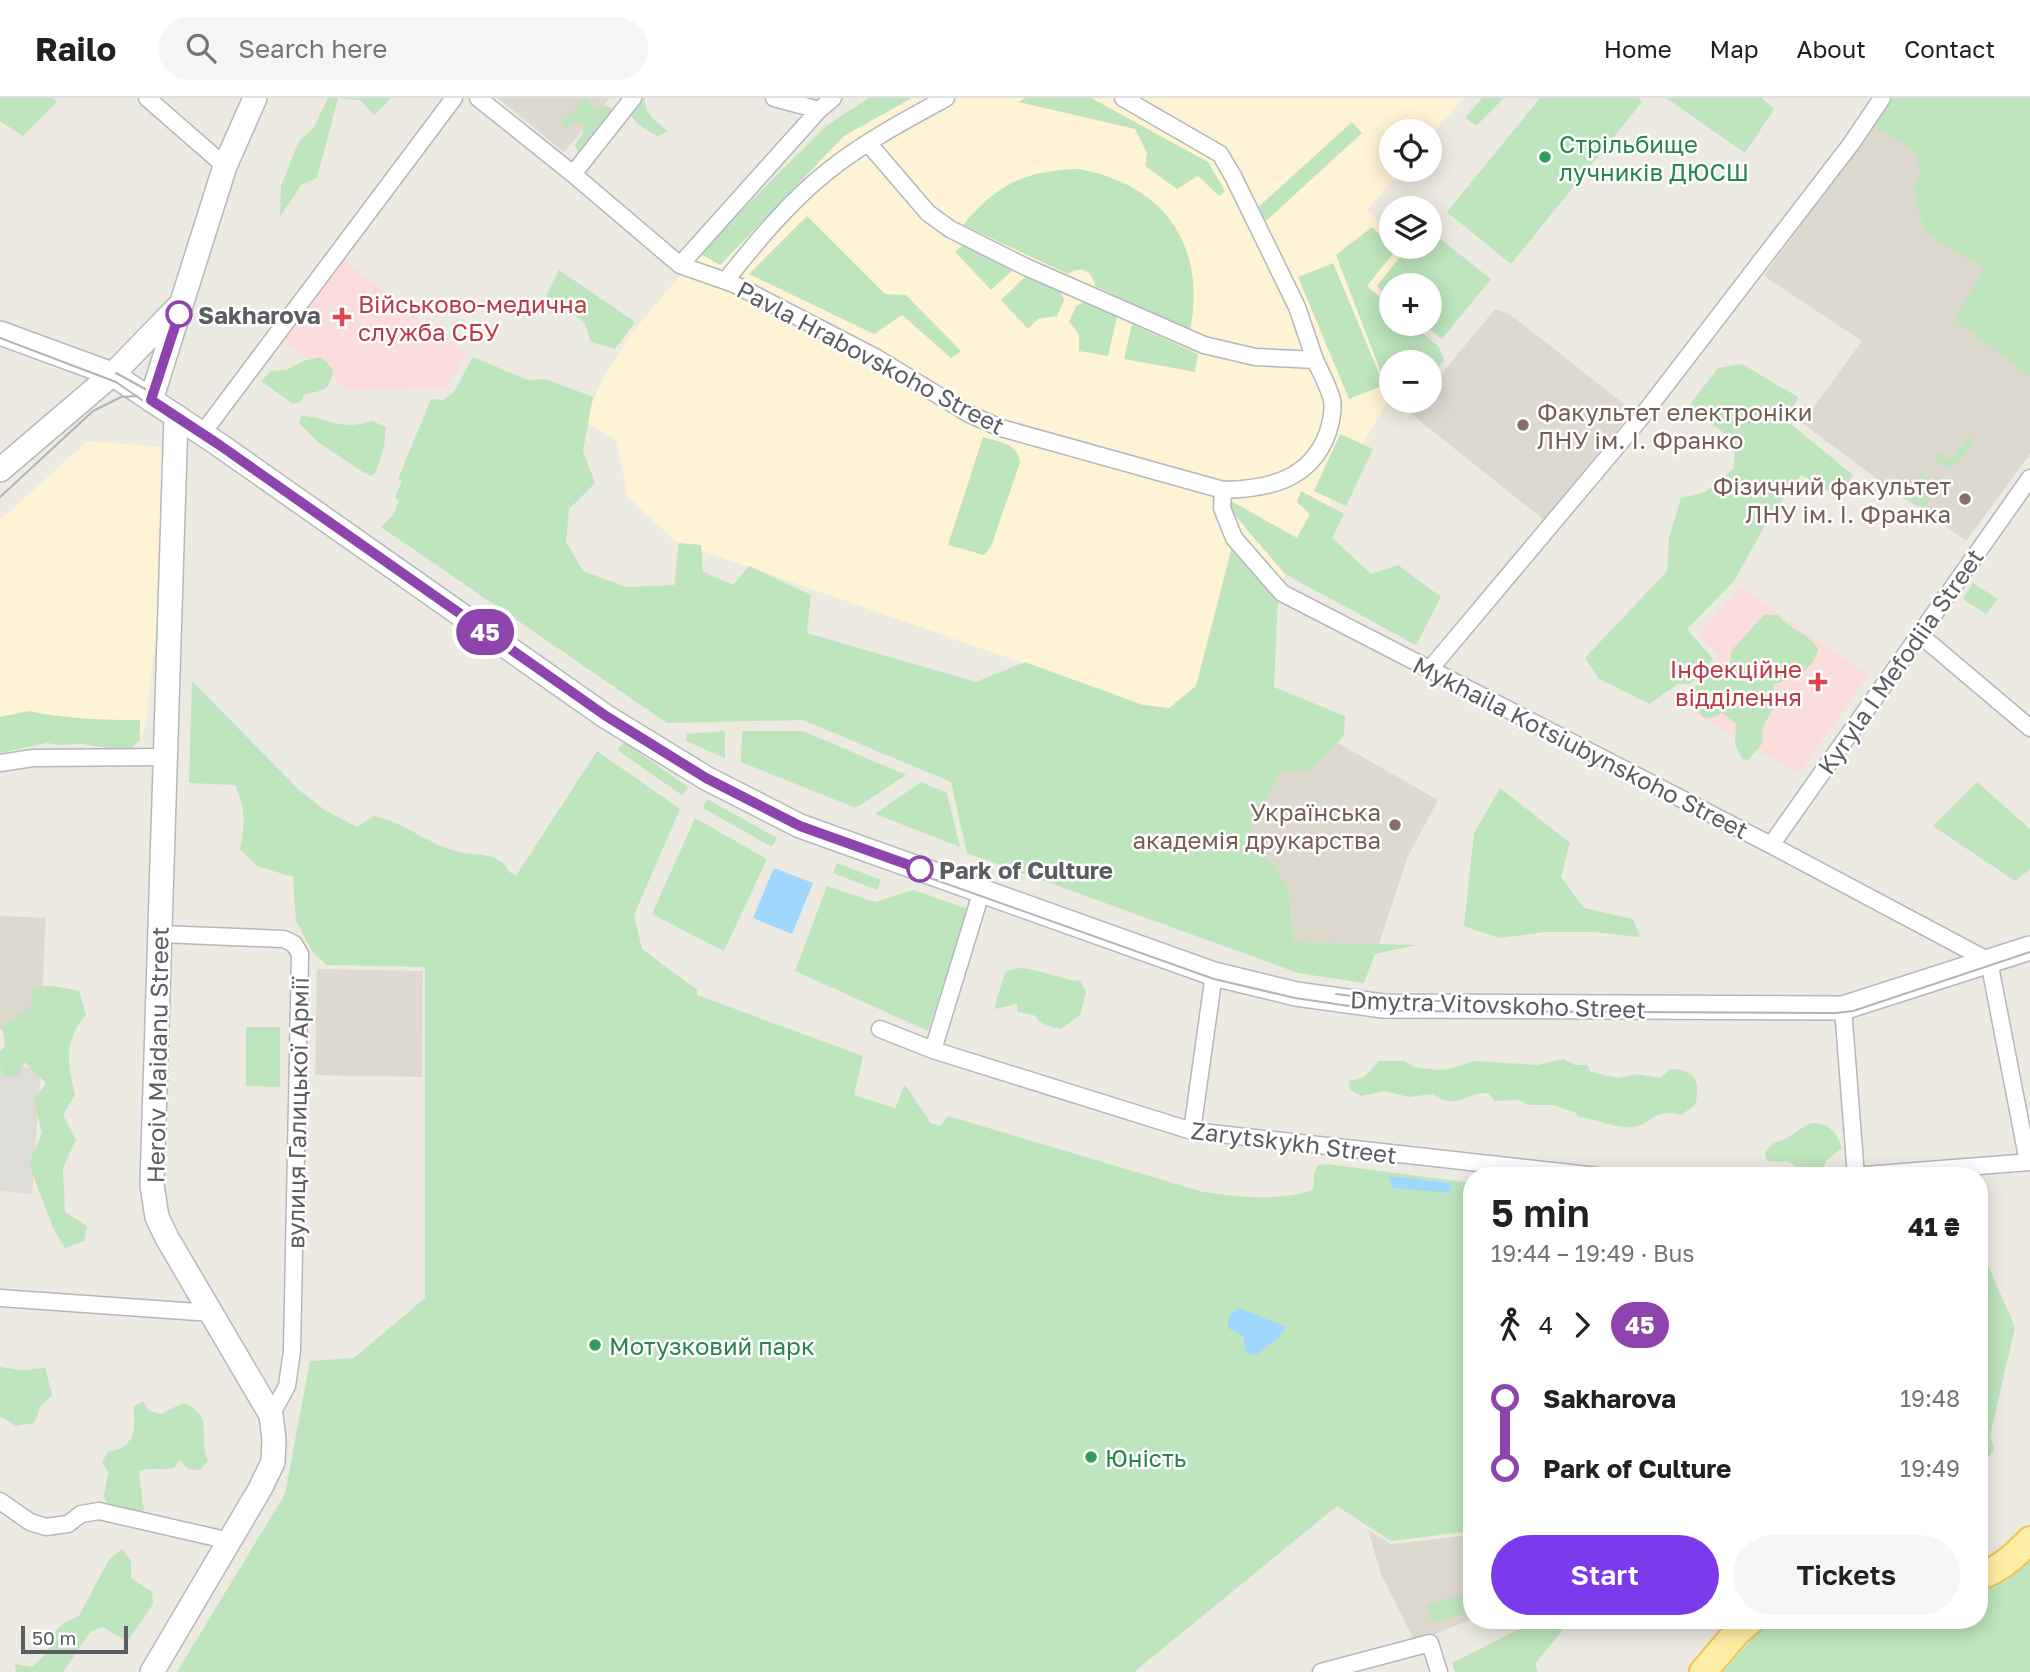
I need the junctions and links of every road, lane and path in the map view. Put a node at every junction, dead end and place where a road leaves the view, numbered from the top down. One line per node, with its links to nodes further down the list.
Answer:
1 (147, 98): 13 (street)
2 (255, 98): 13 (main road)
3 (454, 98): 23 (street)
4 (478, 98): 14 (street, Pavla Hrabovskoho Street)
5 (634, 98): 14 (street)
6 (774, 98): 11 (street)
7 (833, 98): 11 (street)
8 (946, 98): 12 (street, Pavla Hrabovskoho Street)
9 (1123, 98): 19 (street, Pavla Hrabovskoho Street)
10 (1882, 98): 28 (street)
11 (818, 110): 15 (street)
12 (868, 143): 16 (street, Pavla Hrabovskoho Street); 19 (street)
13 (225, 166): 17 (main road)
14 (573, 174): 15 (street, Pavla Hrabovskoho Street)
15 (680, 265): 16 (street, Pavla Hrabovskoho Street)
16 (726, 280): 26 (street, Pavla Hrabovskoho Street)
17 (182, 302): 20 (main road); 21 (main road)
18 (0, 333): 20 (main road, Dmytra Vitovskoho Street)
19 (1315, 360): 26 (street, Pavla Hrabovskoho Street)
20 (112, 374): 21 (main road, Dmytra Vitovskoho Street); 24 (main road)
21 (151, 400): 22 (main road, Dmytra Vitovskoho Street)
22 (176, 416): 23 (main road, Dmytra Vitovskoho Street); 30 (main road, Heroiv Maidanu Street)
23 (202, 434): 33 (main road, Dmytra Vitovskoho Street)
24 (0, 470)
25 (2030, 478): 27 (street, Kyryla I Mefodiia Street)
26 (1223, 490): 28 (street, Mykhaila Kotsiubynskoho Street)
27 (1919, 634): 29 (street); 32 (street, Kyryla I Mefodiia Street)
28 (1430, 669): 32 (street, Mykhaila Kotsiubynskoho Street)
29 (2030, 728)
30 (166, 757): 31 (street); 34 (main road, Heroiv Maidanu Street)
31 (0, 763)
32 (1771, 845): 36 (street, Mykhaila Kotsiubynskoho Street)
33 (982, 890): 37 (main road, Dmytra Vitovskoho Street); 40 (street)
34 (160, 934): 47 (main road, Heroiv Maidanu Street); 48 (street, вулиця Галицької Армії)
35 (2030, 948): 36 (main road, Dmytra Vitovskoho Street)
36 (1989, 961): 38 (main road, Dmytra Vitovskoho Street); 42 (street)
37 (1214, 974): 38 (main road, Dmytra Vitovskoho Street); 41 (street)
38 (1843, 1008): 44 (street)
39 (880, 1030): 40 (street, Zarytskykh Street)
40 (933, 1050): 41 (street, Zarytskykh Street)
41 (1192, 1131): 43 (street, Zarytskykh Street)
42 (2029, 1162): 45 (street)
43 (1516, 1167)
44 (1854, 1167)
45 (1967, 1167)
46 (0, 1298): 47 (street)
47 (212, 1312): 48 (main road, Heroiv Maidanu Street)
48 (271, 1415): 51 (main road, Heroiv Maidanu Street)
49 (0, 1501): 51 (street)
50 (2030, 1540): 52 (main road)
51 (230, 1541): 54 (main road, Heroiv Maidanu Street)
52 (1988, 1573)
53 (1740, 1629): 57 (main road)
54 (152, 1672)
55 (1321, 1672): 56 (street)
56 (1439, 1672)
57 (1703, 1672)

